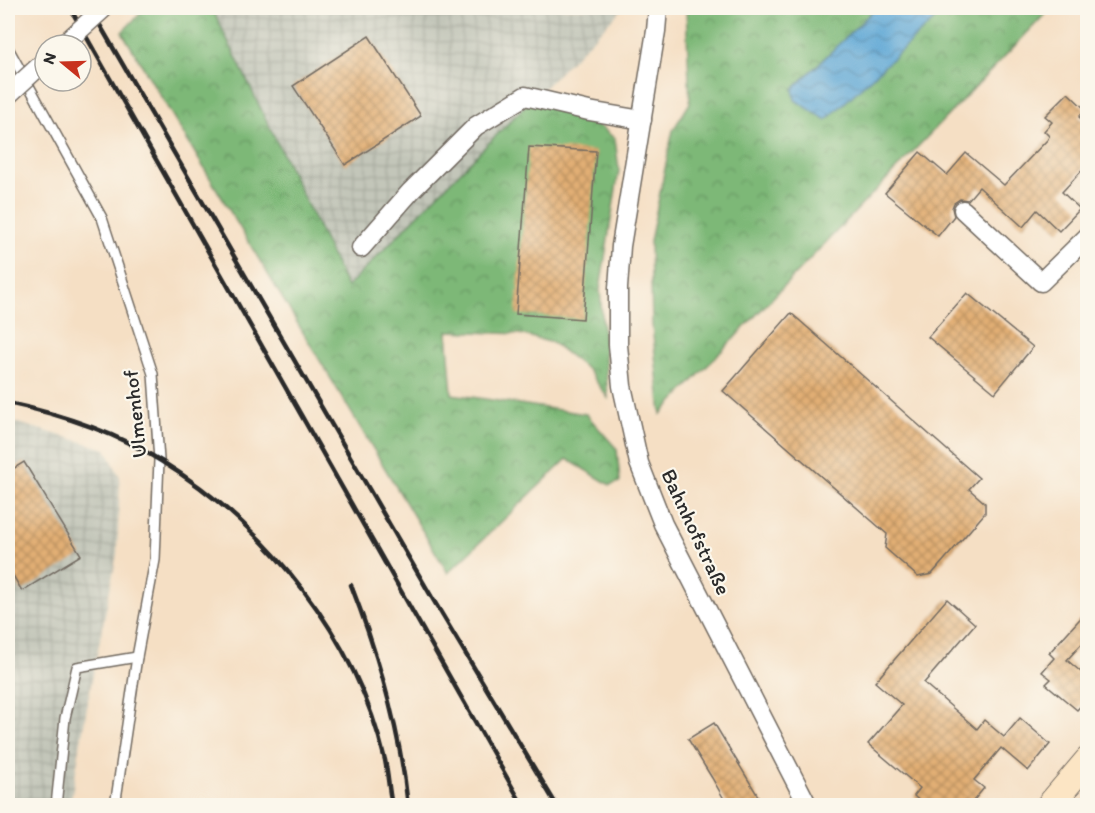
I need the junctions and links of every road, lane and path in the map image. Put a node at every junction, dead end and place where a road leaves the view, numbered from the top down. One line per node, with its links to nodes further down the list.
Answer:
1 (104, 8): 3 (street, bridge)
2 (658, 8): 7 (street, Bahnhofstraße)
3 (76, 33)
4 (8, 48): 11 (lane, Ulmenhof)
5 (33, 73): 6 (street, bridge)
6 (8, 95)
7 (642, 120): 10 (street); 16 (street, Bahnhofstraße)
8 (963, 210): 9 (street)
9 (1088, 236)
10 (361, 248)
11 (137, 657): 14 (lane); 15 (lane, Ulmenhof)
12 (1088, 760): 13 (street)
13 (1050, 805)
14 (56, 806)
15 (115, 806)
16 (808, 806)

